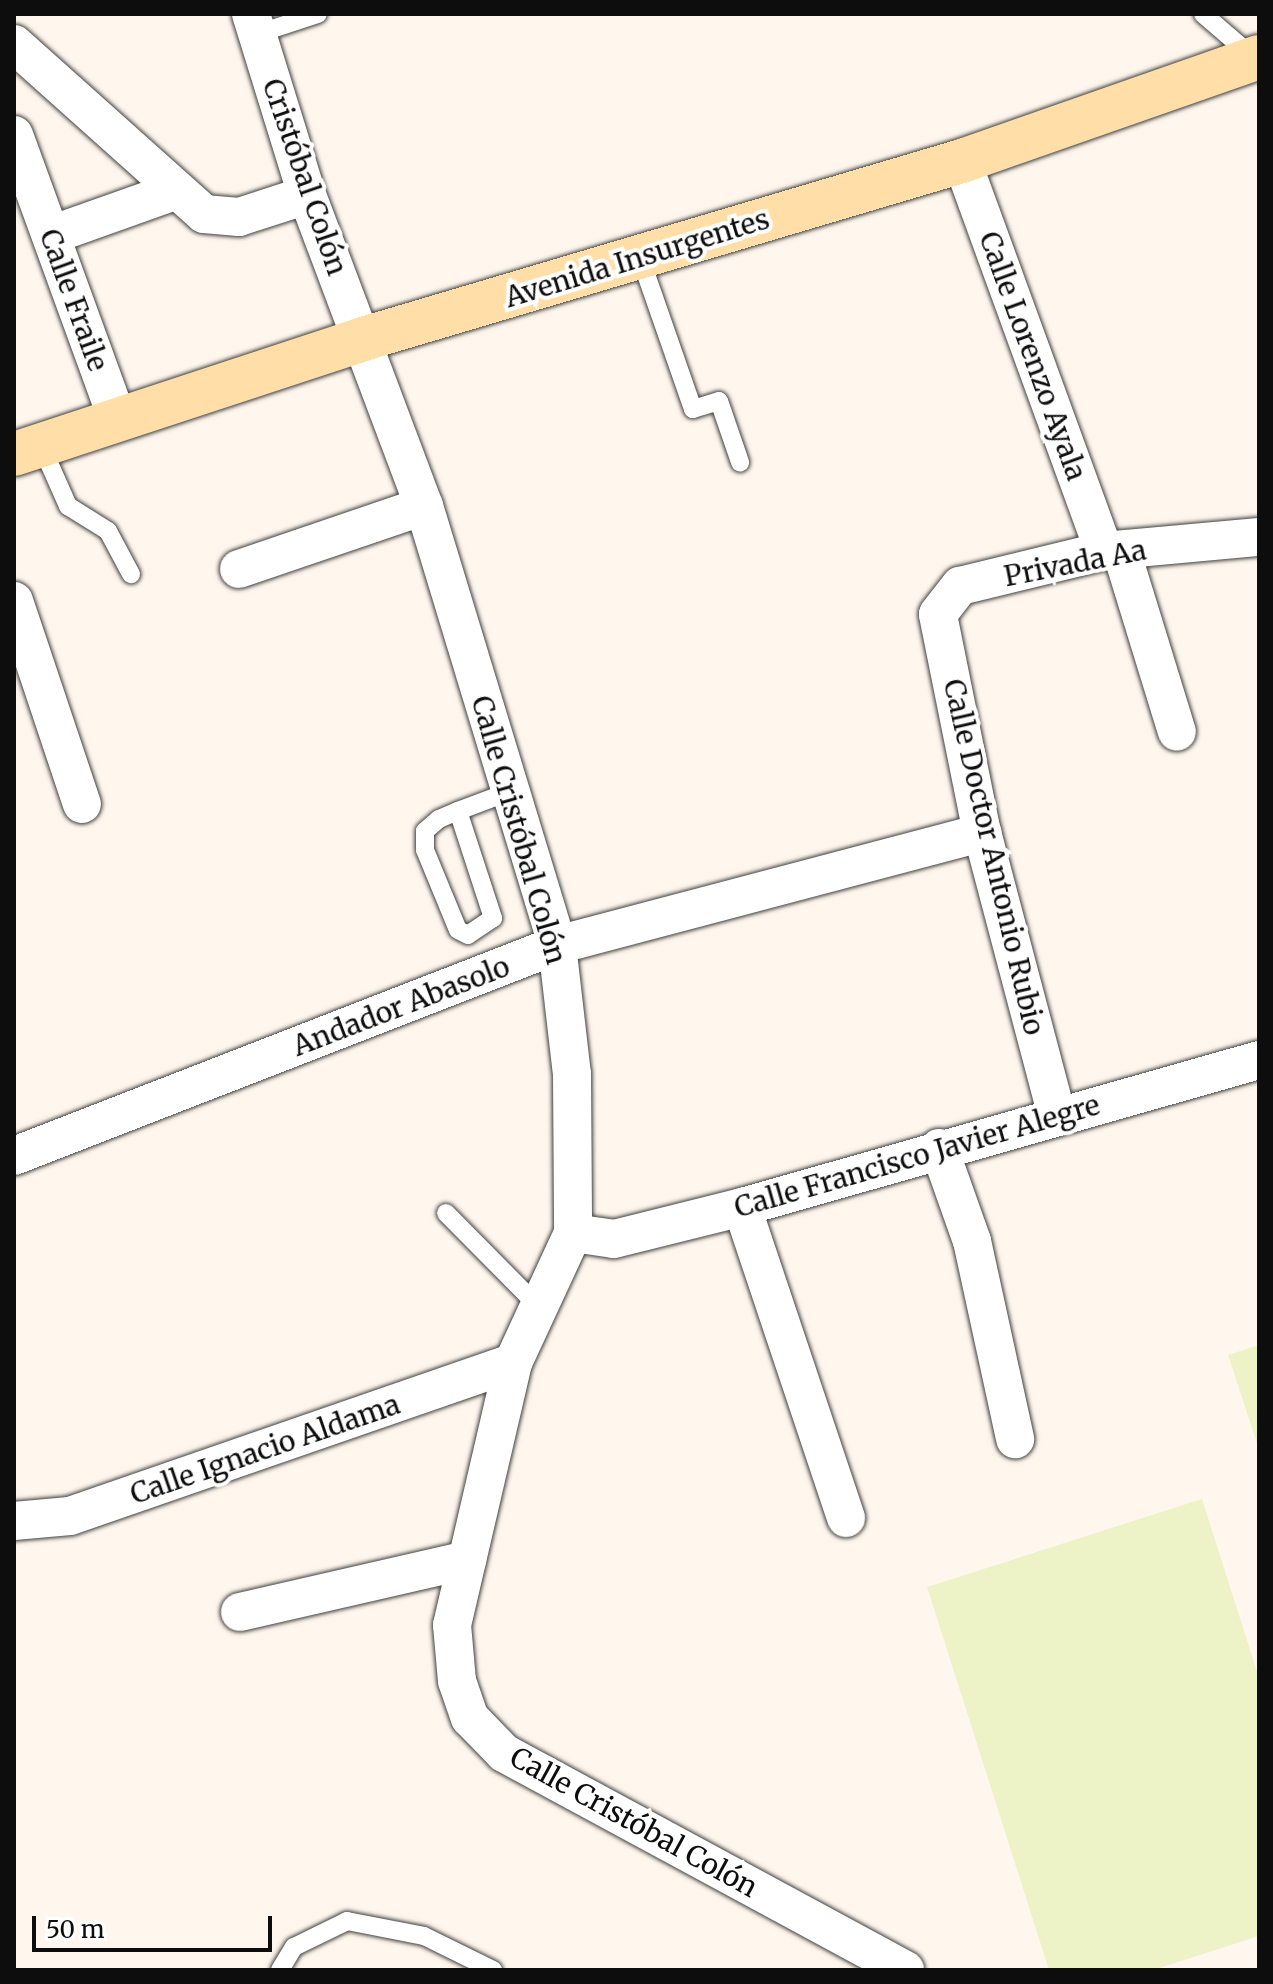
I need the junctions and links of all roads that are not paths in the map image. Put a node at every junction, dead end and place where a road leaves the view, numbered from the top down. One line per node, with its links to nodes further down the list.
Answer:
1 (318, 14): 3 (lane)
2 (1203, 14): 5 (lane)
3 (254, 24): 9 (street, Cristóbal Colón)
4 (14, 44): 8 (street)
5 (1258, 62): 7 (main road, Avenida Insurgentes)
6 (14, 135): 10 (street, Calle Fraile)
7 (962, 161): 11 (main road, Avenida Insurgentes); 18 (street, Calle Lorenzo Ayala)
8 (172, 192): 9 (street); 10 (street)
9 (307, 195): 12 (street, Cristóbal Colón)
10 (51, 235): 13 (street, Calle Fraile)
11 (640, 257): 12 (main road, Avenida Insurgentes); 15 (lane)
12 (363, 339): 13 (main road, Avenida Insurgentes); 16 (street, Calle Cristóbal Colón)
13 (118, 420): 14 (main road, Avenida Insurgentes)
14 (28, 450): 20 (lane)
15 (740, 462)
16 (424, 506): 19 (street); 24 (street, Calle Cristóbal Colón)
17 (1259, 537): 18 (street, Privada Aa)
18 (1113, 551): 21 (street, Privada Aa); 23 (street, Calle Lorenzo Ayala)
19 (239, 569)
20 (131, 574)
21 (944, 599): 27 (street, Calle Doctor Antonio Rubio)
22 (14, 601): 25 (street)
23 (1177, 732)
24 (511, 791): 26 (lane); 28 (street, Calle Cristóbal Colón)
25 (82, 804)
26 (458, 811): 26 (lane)
27 (982, 833): 28 (street, Andador Abasolo); 30 (street, Calle Doctor Antonio Rubio)
28 (557, 945): 32 (street, Andador Abasolo); 35 (street, Calle Cristóbal Colón)
29 (1259, 1060): 30 (street, Calle Francisco Javier Alegre)
30 (1057, 1116): 31 (street, Calle Francisco Javier Alegre)
31 (939, 1148): 33 (street, Calle Francisco Javier Alegre); 38 (street)
32 (14, 1156)
33 (742, 1207): 35 (street, Calle Francisco Javier Alegre); 39 (street)
34 (446, 1213): 36 (lane)
35 (573, 1233): 36 (street, Calle Cristóbal Colón)
36 (539, 1307): 37 (street, Calle Cristóbal Colón)
37 (513, 1363): 40 (street, Calle Ignacio Aldama); 41 (street, Calle Cristóbal Colón)
38 (1015, 1439)
39 (846, 1518)
40 (14, 1521)
41 (467, 1560): 42 (street); 45 (street, Calle Cristóbal Colón)
42 (240, 1612)
43 (280, 1970): 44 (lane)
44 (493, 1970)
45 (905, 1970)

